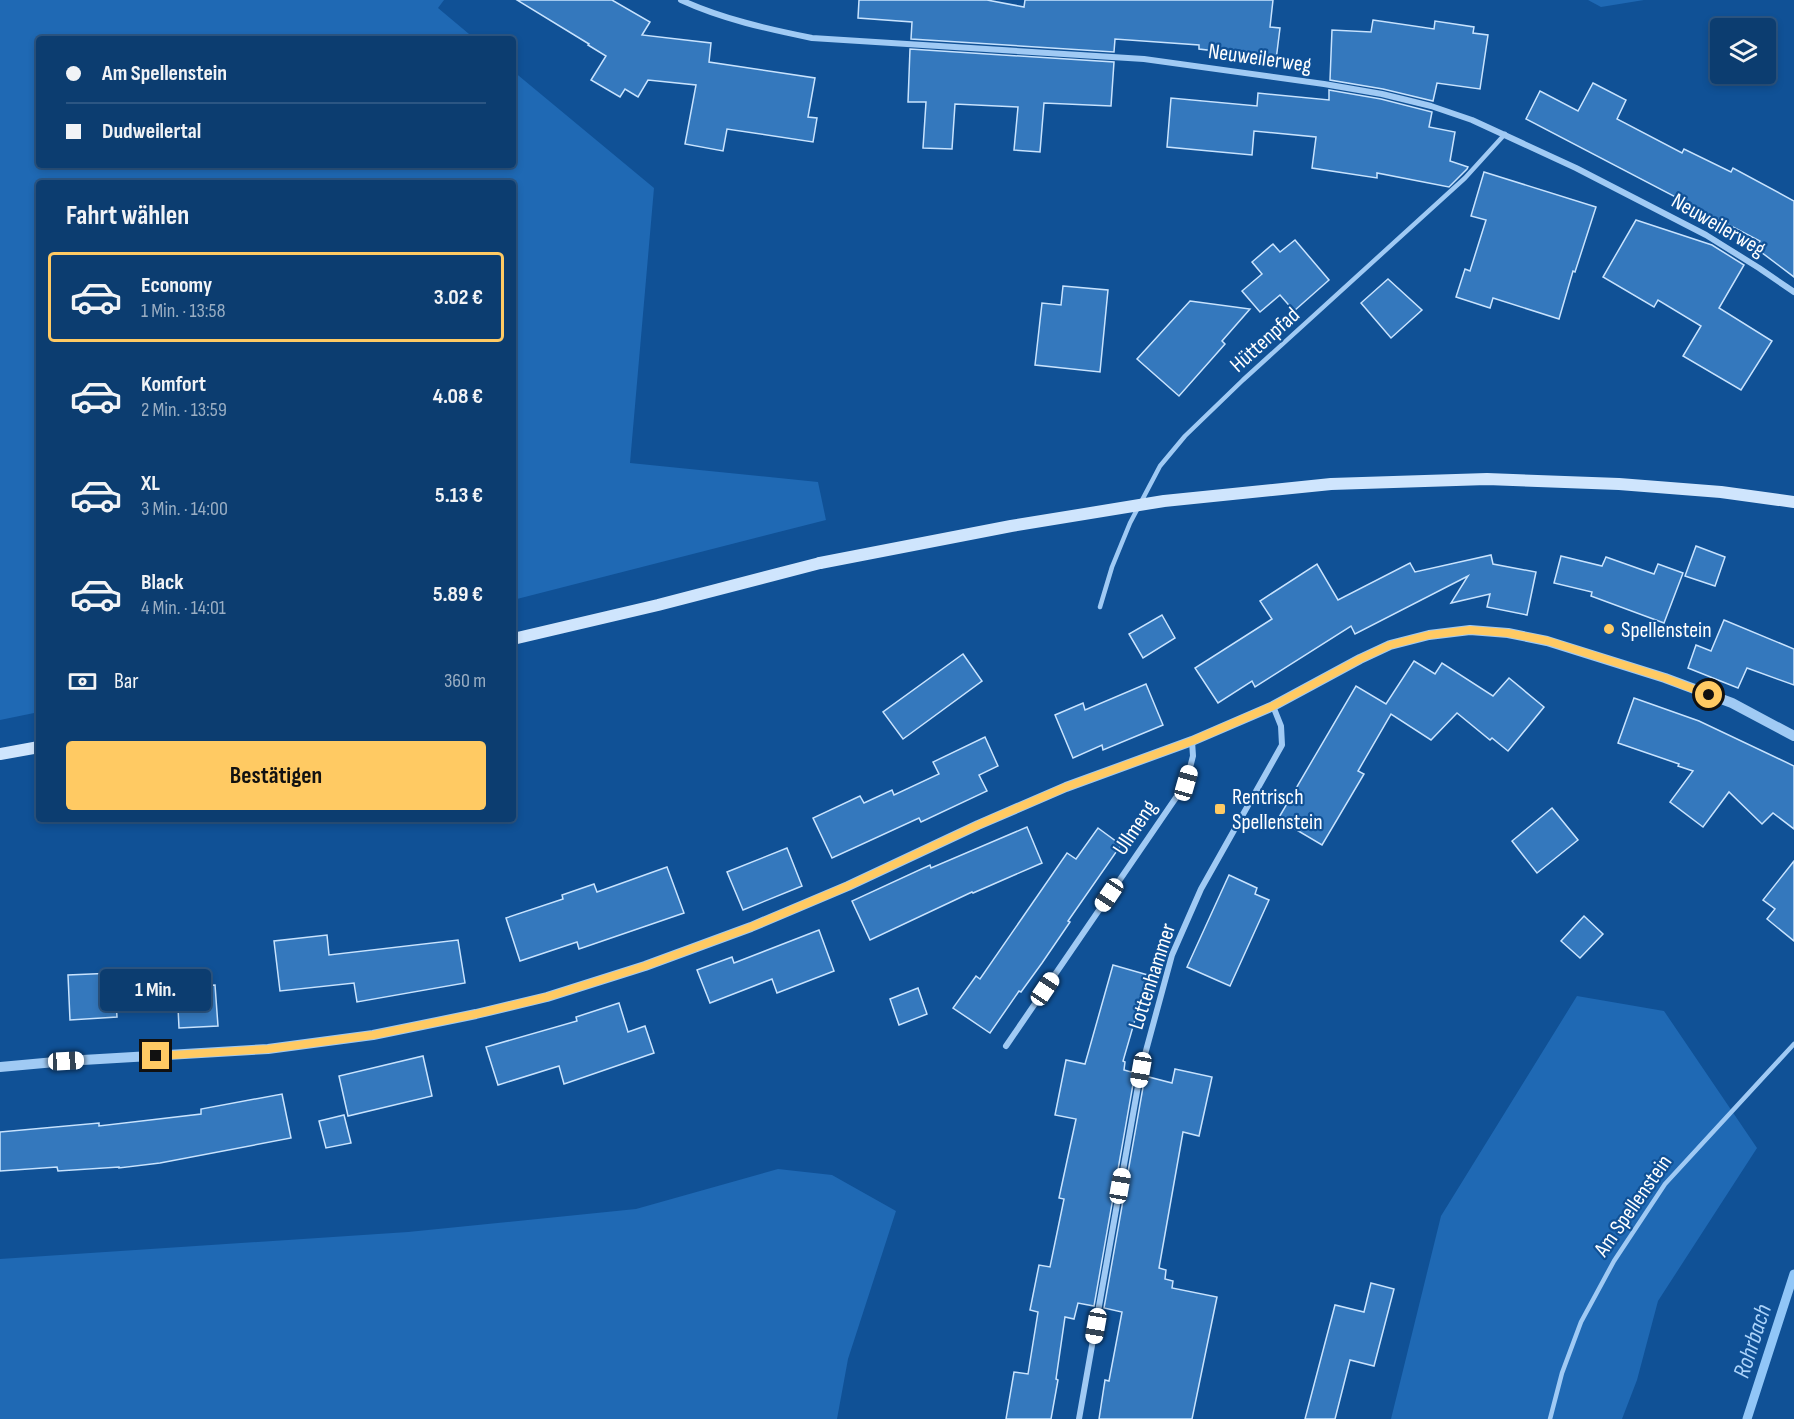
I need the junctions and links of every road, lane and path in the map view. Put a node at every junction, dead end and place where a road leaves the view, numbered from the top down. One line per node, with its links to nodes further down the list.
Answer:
1 (681, 0): 2 (street, Neuweilerweg)
2 (1505, 134): 3 (street, Neuweilerweg); 5 (lane, Hüttenpfad)
3 (1794, 292)
4 (1794, 502): 6 (main road, bridge)
5 (1100, 607)
6 (516, 638)
7 (1273, 706): 8 (street); 9 (street); 15 (street, Lottenhammer)
8 (1794, 736)
9 (1192, 741): 13 (street, Ullmeng); 14 (street)
10 (36, 748): 11 (main road)
11 (0, 754)
12 (1794, 1044): 16 (lane, Am Spellenstein)
13 (1006, 1046)
14 (0, 1067)
15 (1079, 1419)
16 (1550, 1419)

